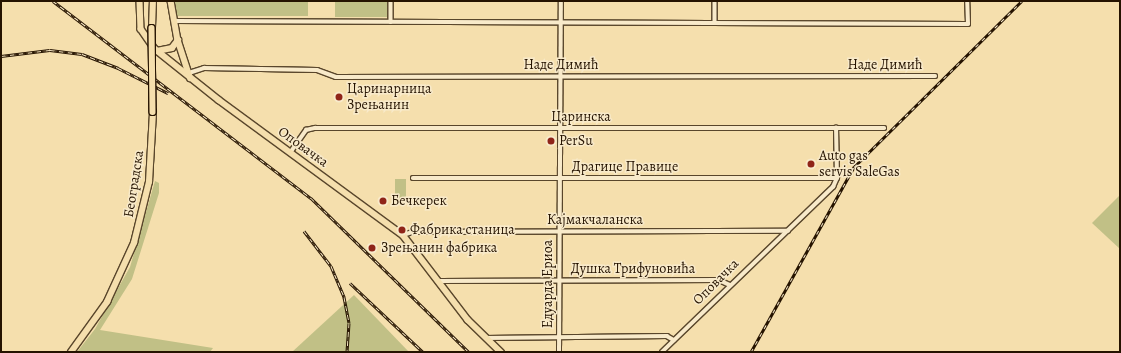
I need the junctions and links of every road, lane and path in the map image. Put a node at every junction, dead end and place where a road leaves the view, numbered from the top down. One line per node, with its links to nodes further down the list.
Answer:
1 (140, 1): 13 (main road, Оповачка)
2 (153, 1): 33 (main road, Београдска, bridge)
3 (171, 1): 8 (main road)
4 (391, 1): 9 (street)
5 (561, 1): 10 (street, Едуарда Ериоа)
6 (715, 1): 11 (street)
7 (967, 1): 11 (street)
8 (175, 21): 9 (street); 12 (main road)
9 (391, 22): 10 (street)
10 (561, 22): 11 (street); 15 (street, Едуарда Ериоа)
11 (715, 23)
12 (178, 40): 13 (main road); 14 (main road)
13 (158, 51): 14 (main road, Оповачка)
14 (189, 76): 15 (street, Наде Димић); 20 (main road, Оповачка)
15 (561, 76): 16 (street, Наде Димић); 17 (street, Едуарда Ериоа)
16 (935, 76)
17 (560, 128): 18 (street, Царинска); 20 (street, Царинска); 22 (street, Едуарда Ериоа)
18 (836, 128): 19 (street, Царинска); 23 (street)
19 (884, 128)
20 (290, 152): 26 (main road, Оповачка)
21 (413, 178): 22 (street, Драгице Правице)
22 (560, 178): 23 (street, Драгице Правице); 25 (street, Едуарда Ериоа)
23 (837, 178): 24 (street, Оповачка)
24 (788, 231): 25 (street, Кајмакчаланска); 29 (street, Оповачка)
25 (560, 232): 26 (street, Кајмакчаланска); 27 (street, Едуарда Ериоа)
26 (403, 235): 28 (main road, Оповачка)
27 (560, 280): 28 (street, Душка Трифуновића); 29 (street, Душка Трифуновића); 31 (street, Едуарда Ериоа)
28 (439, 281): 30 (main road, Оповачка)
29 (730, 285): 32 (street, Оповачка)
30 (486, 338): 31 (street); 34 (main road, Оповачка)
31 (559, 338): 32 (street); 35 (street, Едуарда Ериоа)
32 (674, 340): 36 (street, Оповачка)
33 (71, 352)
34 (501, 352)
35 (559, 352)
36 (662, 352)

